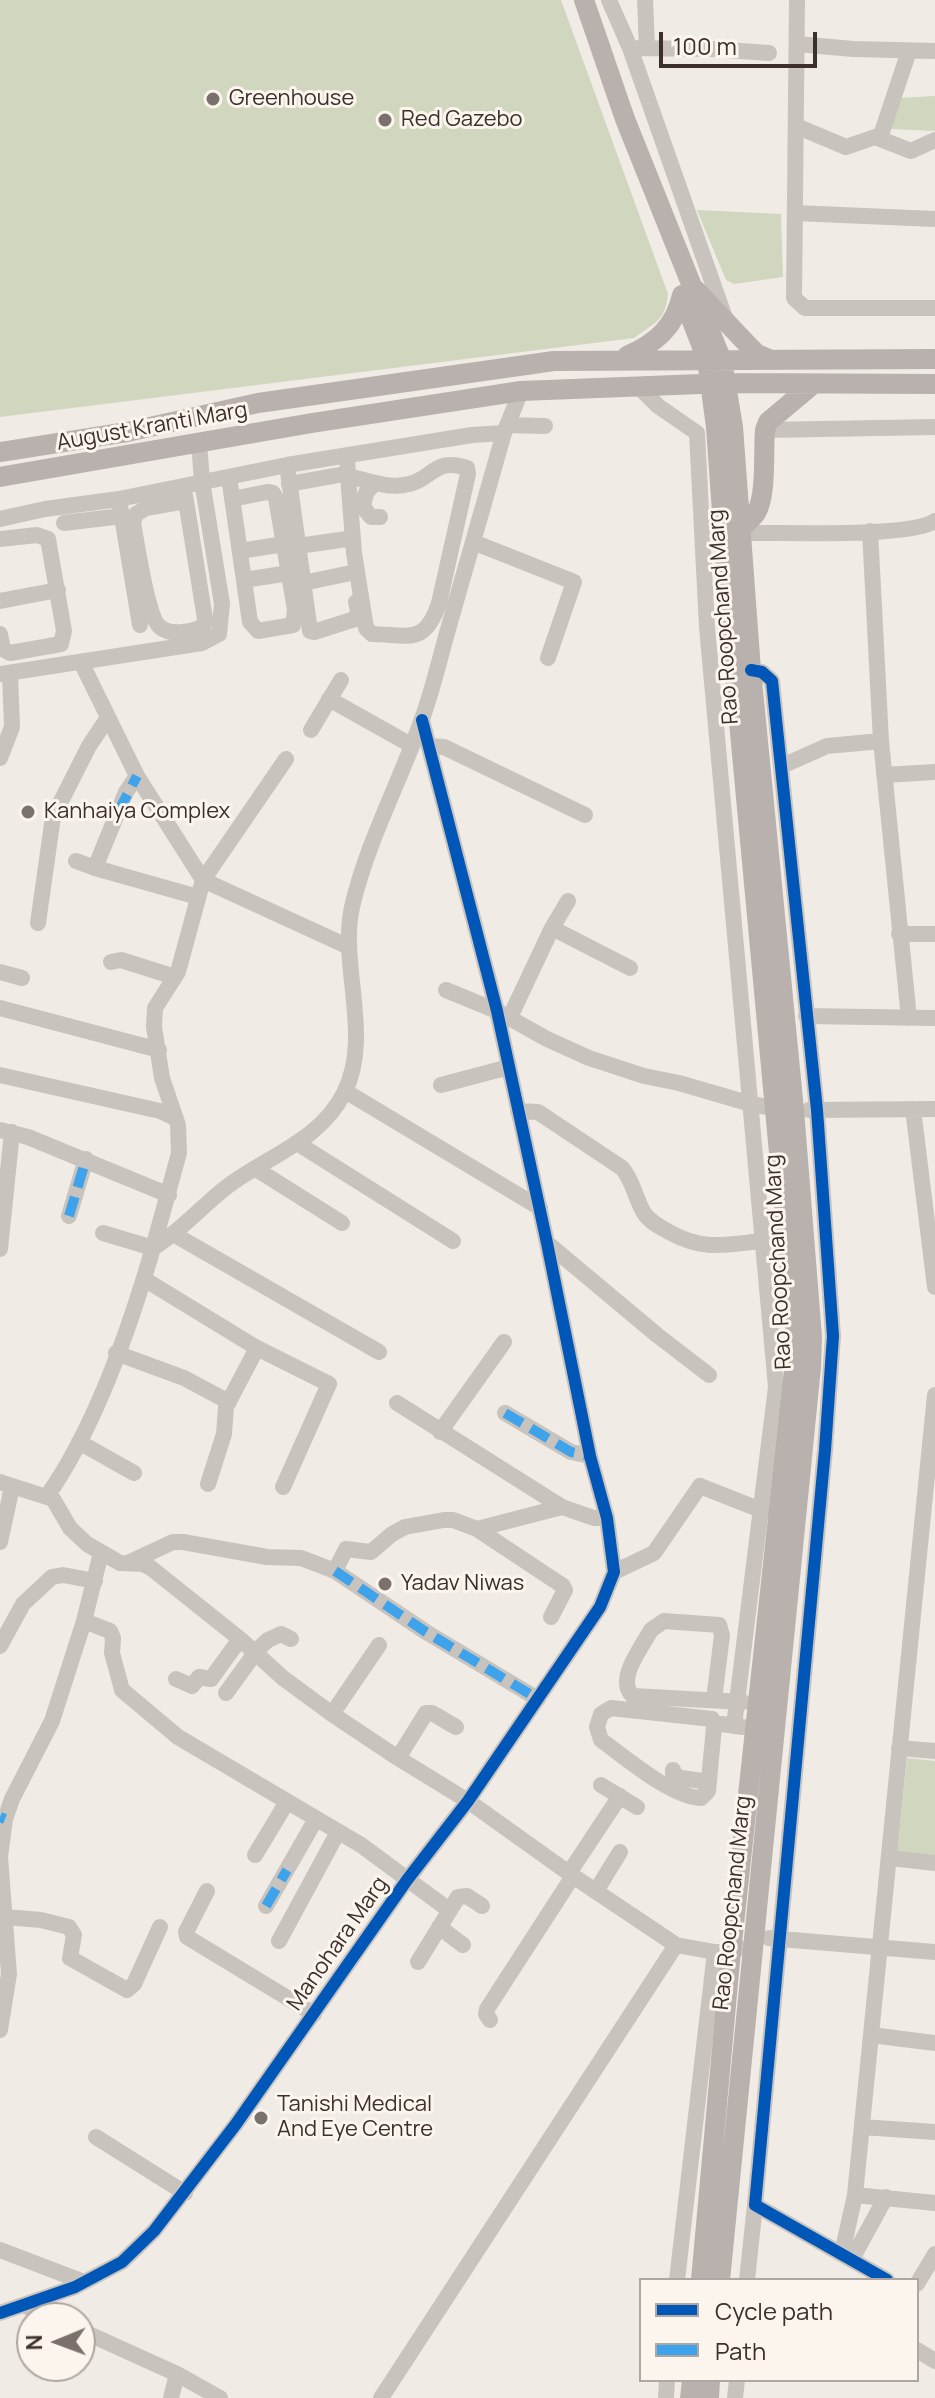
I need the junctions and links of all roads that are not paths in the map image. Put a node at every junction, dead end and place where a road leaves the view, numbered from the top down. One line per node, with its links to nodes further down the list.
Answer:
1 (571, 0): 17 (main road)
2 (584, 0): 17 (main road)
3 (609, 0): 7 (street)
4 (645, 0): 8 (street)
5 (797, 0): 6 (street)
6 (797, 44): 9 (street); 12 (street)
7 (630, 48): 8 (street); 19 (street)
8 (647, 48): 11 (street)
9 (909, 51): 10 (street); 13 (street)
10 (935, 51)
11 (769, 53)
12 (796, 126): 13 (street); 15 (street)
13 (880, 138): 14 (street)
14 (935, 140)
15 (795, 213): 16 (street); 18 (street)
16 (935, 219)
17 (686, 290): 19 (main road); 20 (main road); 22 (main road)
18 (935, 308)
19 (725, 319): 23 (main road)
20 (620, 359): 22 (main road, August Kranti Marg); 29 (main road, August Kranti Marg)
21 (935, 359): 23 (main road, August Kranti Marg)
22 (715, 360): 23 (main road, August Kranti Marg); 24 (main road)
23 (772, 360)
24 (718, 384): 26 (main road, August Kranti Marg); 27 (main road, August Kranti Marg); 54 (main road, Rao Roopchand Marg); 116 (main road, Rao Roopchand Marg)
25 (935, 384): 26 (main road, August Kranti Marg)
26 (812, 385): 35 (main road)
27 (638, 386): 28 (main road, August Kranti Marg); 113 (street)
28 (521, 391): 31 (main road, August Kranti Marg); 34 (street)
29 (308, 396): 30 (main road, August Kranti Marg); 31 (main road)
30 (258, 403): 36 (main road); 38 (main road, August Kranti Marg)
31 (312, 423): 36 (main road, August Kranti Marg)
32 (545, 426): 34 (street)
33 (935, 427): 35 (street)
34 (505, 429): 40 (street); 58 (street)
35 (765, 430): 54 (main road)
36 (261, 433): 37 (main road, August Kranti Marg)
37 (199, 443): 41 (main road, August Kranti Marg); 43 (street)
38 (0, 452)
39 (287, 465): 40 (street); 42 (street); 44 (street)
40 (343, 466): 44 (street); 45 (street); 45 (street); 57 (street)
41 (0, 477)
42 (229, 477): 43 (street); 48 (street)
43 (202, 481): 46 (street); 69 (street)
44 (289, 484): 59 (street)
45 (374, 484): 50 (street)
46 (185, 494): 46 (street); 47 (street)
47 (119, 499): 49 (street); 51 (street)
48 (232, 499): 59 (street); 60 (street)
49 (122, 516): 52 (street); 66 (street)
50 (380, 517)
51 (0, 519)
52 (64, 523)
53 (933, 524): 55 (street)
54 (742, 530): 55 (street); 70 (main road, Rao Roopchand Marg)
55 (870, 531): 77 (street)
56 (0, 539): 64 (street)
57 (347, 539): 59 (street); 61 (street)
58 (473, 542): 68 (street); 75 (street)
59 (291, 545): 60 (street); 62 (street)
60 (240, 551): 63 (street)
61 (351, 573): 62 (street); 62 (street)
62 (296, 578): 63 (street); 63 (street)
63 (244, 580)
64 (58, 590): 65 (street); 67 (street)
65 (0, 601)
66 (140, 625)
67 (0, 634)
68 (548, 658)
69 (81, 662): 71 (street); 74 (street)
70 (751, 670): 82 (street); 116 (main road, Rao Roopchand Marg)
71 (5, 673): 80 (street)
72 (341, 680): 73 (street)
73 (329, 699): 76 (street); 78 (street)
74 (107, 719): 85 (street); 92 (street)
75 (422, 720): 78 (street); 79 (street, Manohara Marg)
76 (311, 730)
77 (881, 741): 82 (street); 84 (street)
78 (411, 745): 96 (street)
79 (429, 746): 86 (street); 104 (street, Manohara Marg)
80 (0, 758)
81 (286, 759): 89 (street)
82 (782, 766): 105 (street)
83 (935, 772): 84 (street)
84 (884, 775): 94 (street)
85 (137, 776): 88 (street); 89 (street)
86 (585, 815)
87 (76, 861): 88 (street)
88 (95, 868): 90 (street)
89 (203, 880): 90 (street); 96 (street)
90 (198, 897): 100 (street)
91 (568, 901): 93 (street)
92 (38, 923)
93 (552, 928): 98 (street); 104 (street)
94 (899, 934): 95 (street); 106 (street)
95 (935, 934)
96 (349, 947): 112 (street)
97 (111, 962): 100 (street)
98 (630, 968)
99 (0, 972): 101 (street)
100 (175, 977): 108 (street)
101 (22, 978)
102 (446, 990): 104 (street)
103 (0, 1008): 108 (street)
104 (503, 1014): 109 (street, Manohara Marg); 113 (street)
105 (806, 1016): 106 (street); 117 (street)
106 (909, 1018): 107 (street)
107 (935, 1018)
108 (159, 1050): 119 (street)
109 (509, 1067): 111 (street); 118 (street, Manohara Marg)
110 (0, 1075): 119 (street)
111 (441, 1085)
112 (345, 1091): 121 (street); 126 (street)
113 (751, 1104): 116 (street); 132 (street)
114 (913, 1109): 115 (street); 117 (street); 125 (street)
115 (935, 1109)
116 (785, 1110): 117 (street); 157 (main road, Rao Roopchand Marg); 214 (main road, Rao Roopchand Marg)
117 (817, 1110): 212 (street)
118 (518, 1111): 126 (street, Manohara Marg); 132 (street)
119 (175, 1118): 124 (street)
120 (6, 1131): 122 (street); 135 (street)
121 (297, 1143): 123 (street); 131 (street)
122 (86, 1159): 124 (street); 127 (street)
123 (256, 1169): 128 (street); 130 (street)
124 (169, 1195): 134 (street)
125 (929, 1196): 137 (street)
126 (540, 1208): 133 (street, Manohara Marg)
127 (69, 1216)
128 (342, 1223)
129 (103, 1233): 134 (street)
130 (175, 1235): 134 (street); 140 (street)
131 (453, 1241)
132 (761, 1241): 157 (street)
133 (547, 1243): 142 (street); 150 (street, Manohara Marg)
134 (153, 1248): 136 (street)
135 (0, 1249)
136 (144, 1279): 139 (street); 141 (street)
137 (935, 1286)
138 (504, 1342): 147 (street)
139 (257, 1348): 144 (street); 154 (street)
140 (379, 1352)
141 (116, 1353): 144 (street); 148 (street)
142 (709, 1375)
143 (935, 1395): 149 (street)
144 (229, 1402): 152 (street)
145 (397, 1403): 147 (street)
146 (505, 1413): 150 (street)
147 (440, 1432): 156 (street)
148 (79, 1442): 151 (street); 155 (street)
149 (932, 1446): 184 (street)
150 (590, 1456): 158 (street, Manohara Marg)
151 (134, 1473)
152 (208, 1484)
153 (6, 1485): 155 (street); 160 (street)
154 (283, 1487)
155 (47, 1496): 161 (street)
156 (562, 1507): 158 (street); 159 (street)
157 (768, 1513): 164 (street); 177 (street); 178 (main road, Rao Roopchand Marg)
158 (607, 1518): 164 (street, Manohara Marg)
159 (477, 1529): 163 (street); 166 (street)
160 (0, 1542)
161 (101, 1553): 162 (street); 165 (street)
162 (127, 1563): 163 (street); 168 (street)
163 (335, 1571): 175 (street)
164 (614, 1572): 175 (street, Manohara Marg)
165 (95, 1581): 167 (street); 171 (street)
166 (551, 1617)
167 (84, 1621): 192 (street); 194 (street)
168 (240, 1639): 172 (street); 173 (street)
169 (291, 1639): 172 (street)
170 (379, 1645): 179 (street)
171 (0, 1646)
172 (255, 1654): 174 (street); 179 (street)
173 (176, 1679)
174 (226, 1693)
175 (538, 1699): 191 (street, Manohara Marg)
176 (714, 1700): 176 (street); 177 (street)
177 (735, 1701): 178 (street); 180 (street)
178 (758, 1702): 183 (main road, Rao Roopchand Marg)
179 (332, 1714): 186 (street)
180 (734, 1726): 182 (street); 183 (street)
181 (456, 1727): 186 (street)
182 (714, 1727): 188 (street); 188 (street)
183 (755, 1728): 218 (main road, Rao Roopchand Marg)
184 (899, 1748): 185 (street); 199 (street)
185 (935, 1751)
186 (398, 1758): 191 (street)
187 (673, 1770): 188 (street)
188 (709, 1782)
189 (601, 1785): 190 (street)
190 (620, 1796): 193 (street); 202 (street)
191 (468, 1801): 202 (street); 203 (street, Manohara Marg)
192 (287, 1802): 195 (street); 198 (street)
193 (637, 1807)
194 (3, 1818): 201 (street)
195 (316, 1819): 196 (street); 206 (street)
196 (338, 1832): 203 (street); 213 (street)
197 (620, 1852): 205 (street)
198 (255, 1855)
199 (890, 1858): 200 (street); 217 (street)
200 (935, 1863)
201 (0, 1866): 209 (street)
202 (571, 1874): 205 (street); 223 (street)
203 (407, 1880): 208 (street); 222 (street, Manohara Marg)
204 (207, 1891): 222 (street)
205 (596, 1891): 216 (street)
206 (266, 1906)
207 (482, 1906): 208 (street)
208 (449, 1910): 211 (street)
209 (5, 1917): 210 (street); 221 (street)
210 (160, 1927)
211 (439, 1927): 215 (street); 220 (street)
212 (778, 1937): 214 (street); 217 (street); 234 (street)
213 (279, 1941)
214 (753, 1942): 218 (street); 240 (main road, Rao Roopchand Marg)
215 (463, 1945)
216 (676, 1945): 218 (street); 250 (street)
217 (879, 1945): 219 (street); 225 (street)
218 (723, 1952): 238 (street); 239 (main road, Rao Roopchand Marg)
219 (935, 1952)
220 (418, 1962)
221 (4, 1979): 224 (street)
222 (314, 2014): 230 (street, Manohara Marg)
223 (490, 2020)
224 (0, 2030)
225 (871, 2035): 226 (street); 227 (street)
226 (935, 2043)
227 (862, 2127): 228 (street); 231 (street)
228 (935, 2132)
229 (96, 2137): 230 (street)
230 (185, 2193): 244 (street, Manohara Marg)
231 (855, 2195): 232 (street); 237 (street)
232 (886, 2197): 233 (street); 237 (street)
233 (935, 2203)
234 (755, 2205): 237 (street); 241 (street)
235 (0, 2250): 244 (street)
236 (935, 2254): 243 (street)
237 (847, 2256): 242 (street)
238 (677, 2278)
239 (701, 2278)
240 (720, 2278)
241 (747, 2278)
242 (884, 2278)
243 (919, 2281)
244 (84, 2282): 245 (street, Manohara Marg)
245 (31, 2302)
246 (96, 2337): 247 (street)
247 (177, 2374): 248 (street); 249 (street)
248 (171, 2398)
249 (220, 2398)
250 (381, 2398)

